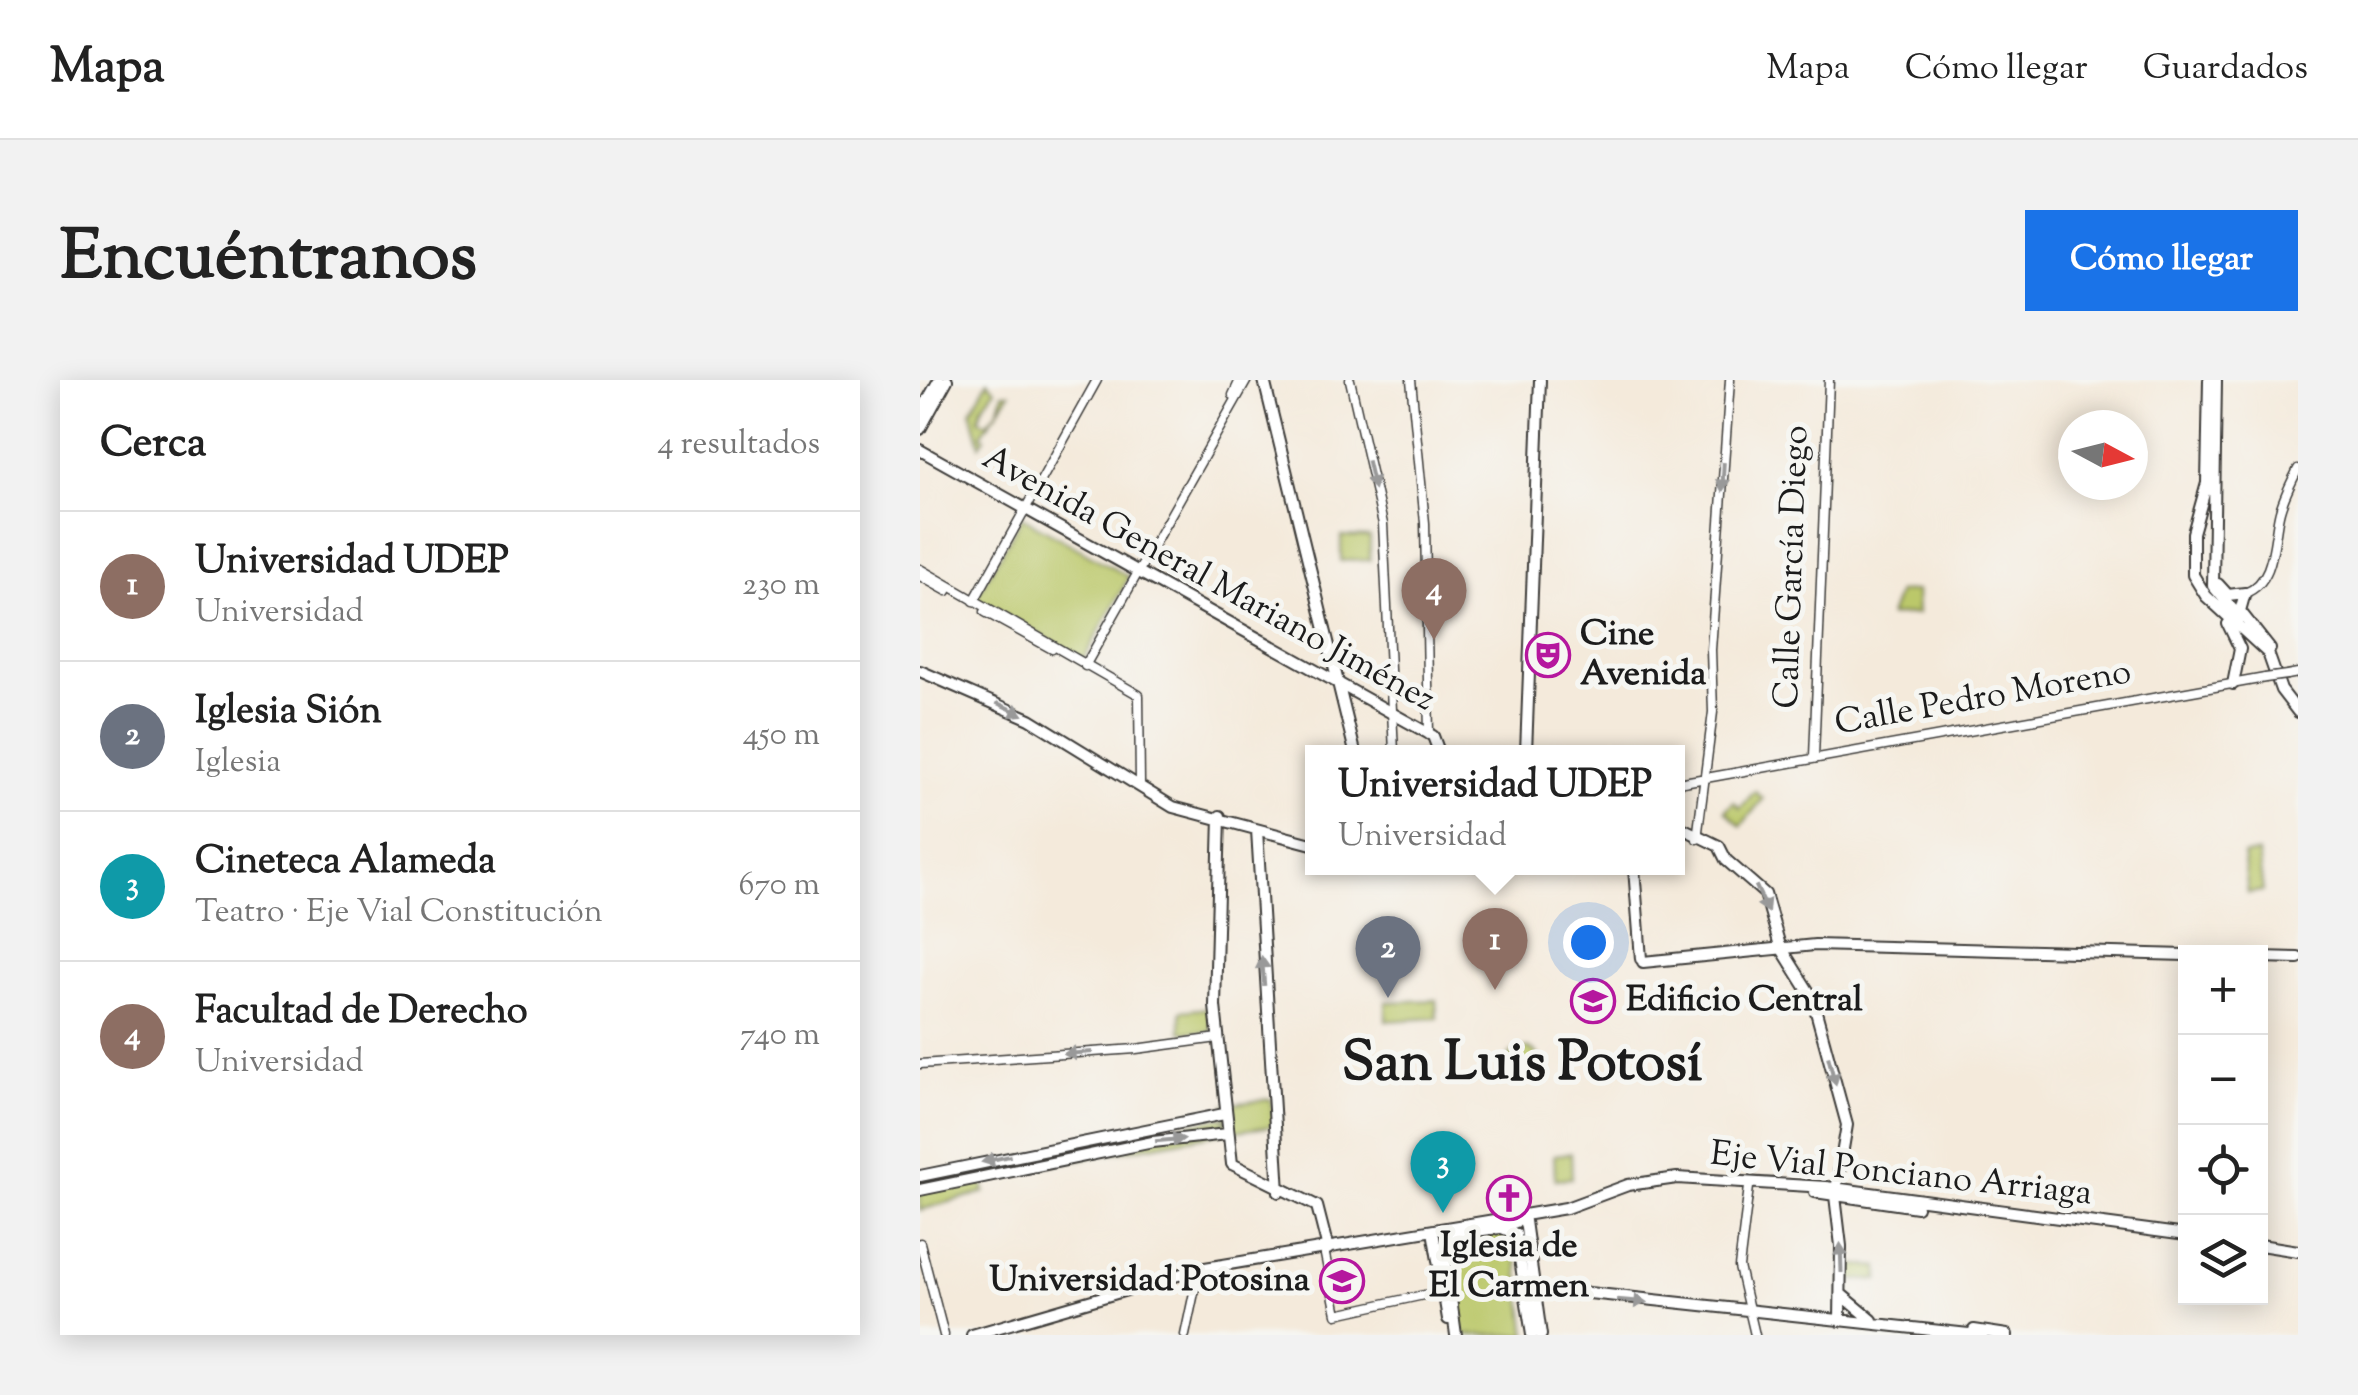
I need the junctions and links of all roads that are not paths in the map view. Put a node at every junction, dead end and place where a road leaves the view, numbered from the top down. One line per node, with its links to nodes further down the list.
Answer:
1 (939, 380): 12 (main road)
2 (947, 380): 13 (main road)
3 (1095, 380): 17 (street)
4 (1243, 380): 22 (street)
5 (1266, 380): 31 (main road)
6 (1350, 380): 34 (street, one-way to 34)
7 (1411, 380): 35 (street)
8 (1537, 380): 39 (main road)
9 (1730, 380): 41 (street, one-way to 41)
10 (1829, 380): 40 (street, Calle García Diego)
11 (2212, 380): 16 (main road); 18 (main road)
12 (920, 414)
13 (920, 428)
14 (920, 452): 17 (main road, Avenida General Mariano Jiménez)
15 (2298, 469): 23 (street)
16 (2201, 508): 18 (main road); 19 (main road)
17 (1022, 509): 22 (main road, Avenida General Mariano Jiménez); 24 (street)
18 (2215, 510): 20 (main road)
19 (2193, 533): 20 (main road); 25 (main road)
20 (2214, 537): 23 (main road); 26 (main road)
21 (920, 572): 24 (street)
22 (1136, 573): 27 (street); 31 (main road, Avenida General Mariano Jiménez)
23 (2245, 593): 26 (main road)
24 (971, 601): 27 (street)
25 (2216, 607): 30 (main road); 33 (main road)
26 (2270, 649): 32 (main road)
27 (1086, 665): 43 (street)
28 (920, 671): 43 (main road, one-way to 43)
29 (2298, 673): 30 (street, Calle Pedro Moreno, bridge)
30 (2233, 684): 40 (street, Calle Pedro Moreno)
31 (1341, 688): 34 (main road, Avenida General Mariano Jiménez); 36 (main road)
32 (2298, 704)
33 (2298, 712)
34 (1393, 718): 35 (main road, Avenida General Mariano Jiménez); 37 (street)
35 (1430, 735): 38 (main road)
36 (1355, 745)
37 (1394, 745)
38 (1435, 745)
39 (1524, 745)
40 (1814, 757): 41 (street, Calle Pedro Moreno)
41 (1702, 778): 42 (street, Calle Pedro Moreno); 47 (street)
42 (1685, 782)
43 (1140, 784): 44 (main road)
44 (1220, 816): 45 (main road); 54 (main road)
45 (1256, 830): 48 (main road); 62 (main road, one-way to 45)
46 (1685, 833): 47 (main road)
47 (1698, 837): 50 (main road, one-way to 50)
48 (1305, 842)
49 (1635, 875): 50 (main road)
50 (1777, 948): 51 (main road); 61 (main road, one-way to 61)
51 (2178, 957)
52 (2268, 959): 53 (main road)
53 (2298, 960)
54 (1218, 1038): 55 (street, one-way to 55); 56 (main road)
55 (920, 1064)
56 (1224, 1114): 57 (main road); 58 (main road, one-way to 58)
57 (1227, 1134): 60 (main road, one-way to 57); 62 (main road)
58 (920, 1176)
59 (1749, 1188): 61 (main road, Eje Vial Ponciano Arriaga); 63 (main road, Eje Vial Ponciano Arriaga); 78 (street)
60 (920, 1190)
61 (1836, 1192): 63 (main road, Eje Vial Ponciano Arriaga); 68 (main road, Eje Vial Ponciano Arriaga); 77 (main road, one-way to 61)
62 (1294, 1196): 70 (main road)
63 (1556, 1213): 64 (main road)
64 (1524, 1216): 65 (main road); 66 (main road); 71 (main road)
65 (1505, 1226): 67 (main road); 71 (main road); 84 (main road)
66 (1435, 1231): 67 (main road); 70 (main road); 75 (main road)
67 (1459, 1234): 75 (main road)
68 (2178, 1236)
69 (920, 1243): 80 (street)
70 (1326, 1249): 74 (main road); 75 (street)
71 (1529, 1249): 76 (main road)
72 (2268, 1249): 73 (main road)
73 (2298, 1253)
74 (1200, 1268): 81 (main road); 82 (street)
75 (1447, 1295): 83 (main road)
76 (1536, 1295): 78 (main road, one-way to 78); 85 (main road)
77 (1842, 1295): 79 (main road); 88 (main road)
78 (1750, 1313): 79 (main road); 86 (street)
79 (1840, 1321): 87 (main road)
80 (944, 1335)
81 (972, 1335)
82 (1184, 1335)
83 (1453, 1335)
84 (1532, 1335)
85 (1542, 1335)
86 (1755, 1335)
87 (1978, 1335)
88 (2007, 1335)

